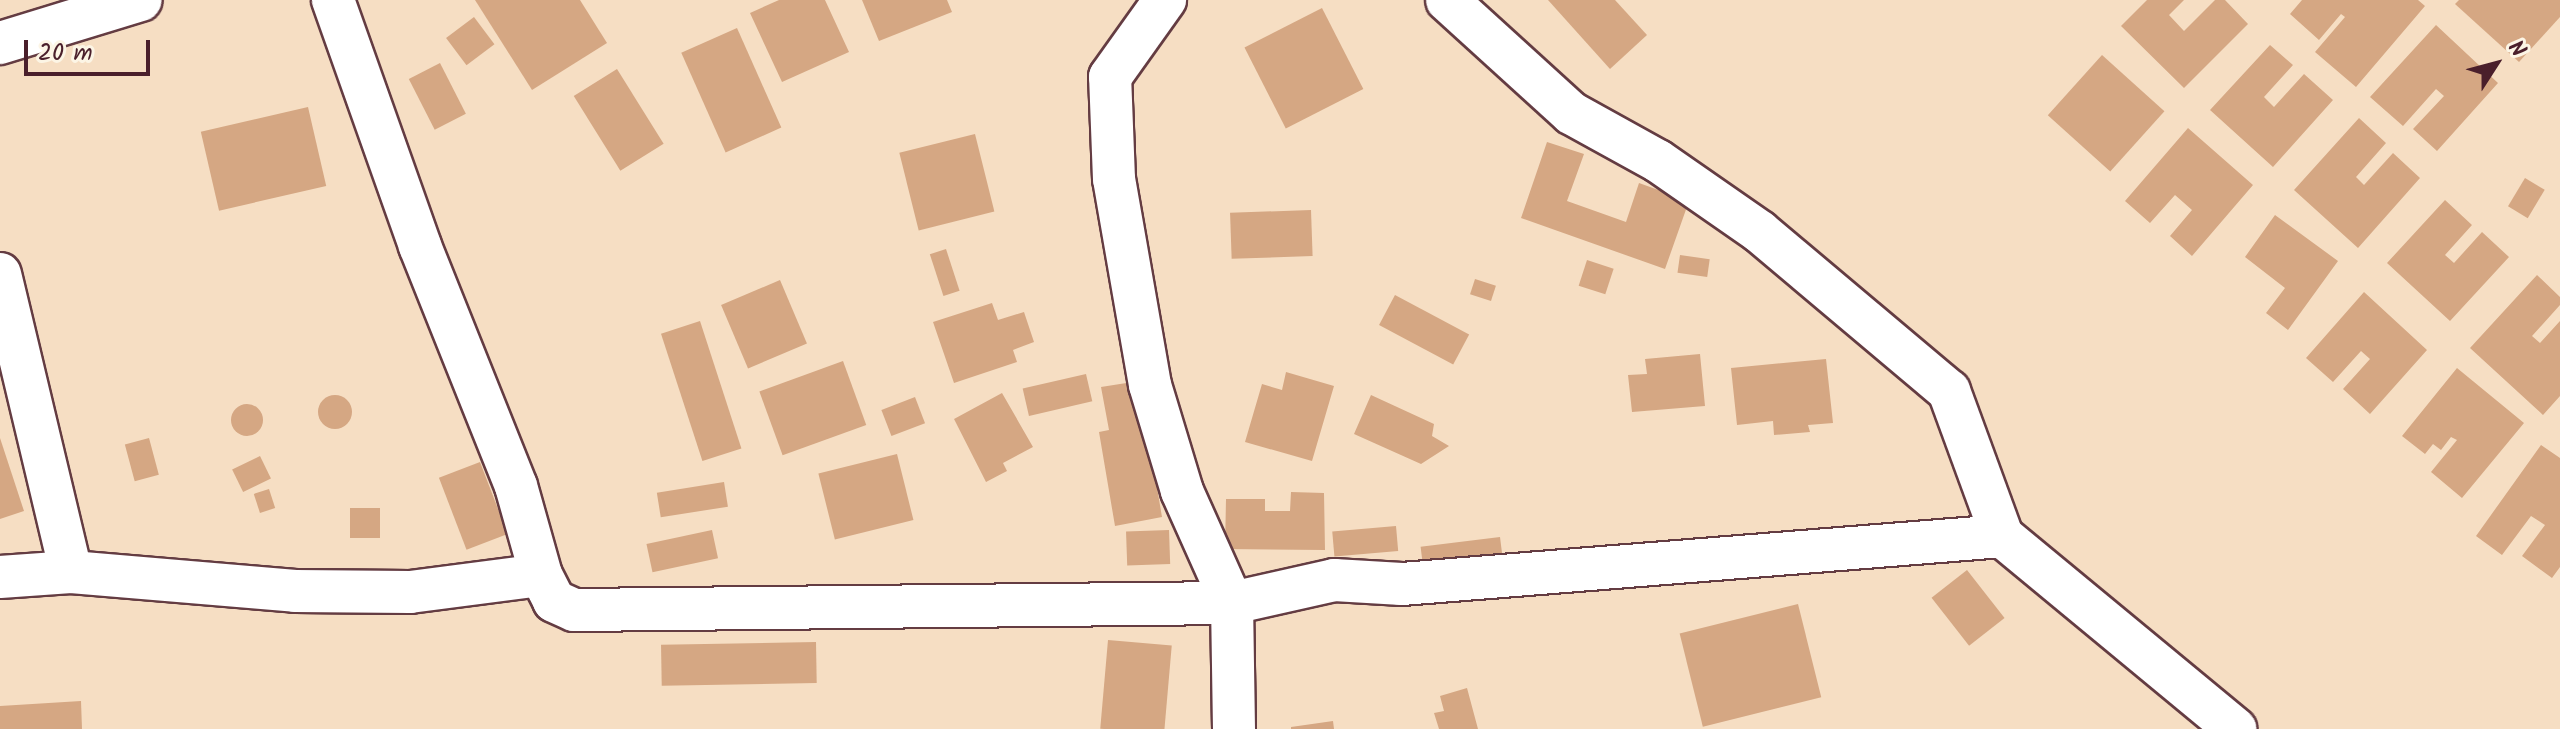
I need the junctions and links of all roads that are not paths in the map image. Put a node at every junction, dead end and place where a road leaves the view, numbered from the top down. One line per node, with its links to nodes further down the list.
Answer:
1 (141, 0): 5 (street)
2 (333, 0): 9 (street)
3 (1165, 0): 11 (street)
4 (1447, 0): 7 (street)
5 (0, 43)
6 (0, 274): 8 (street)
7 (2002, 536): 11 (street); 13 (street)
8 (71, 572): 9 (street); 10 (street)
9 (541, 575): 11 (street)
10 (0, 577)
11 (1232, 603): 12 (street)
12 (1234, 729)
13 (2235, 729)

